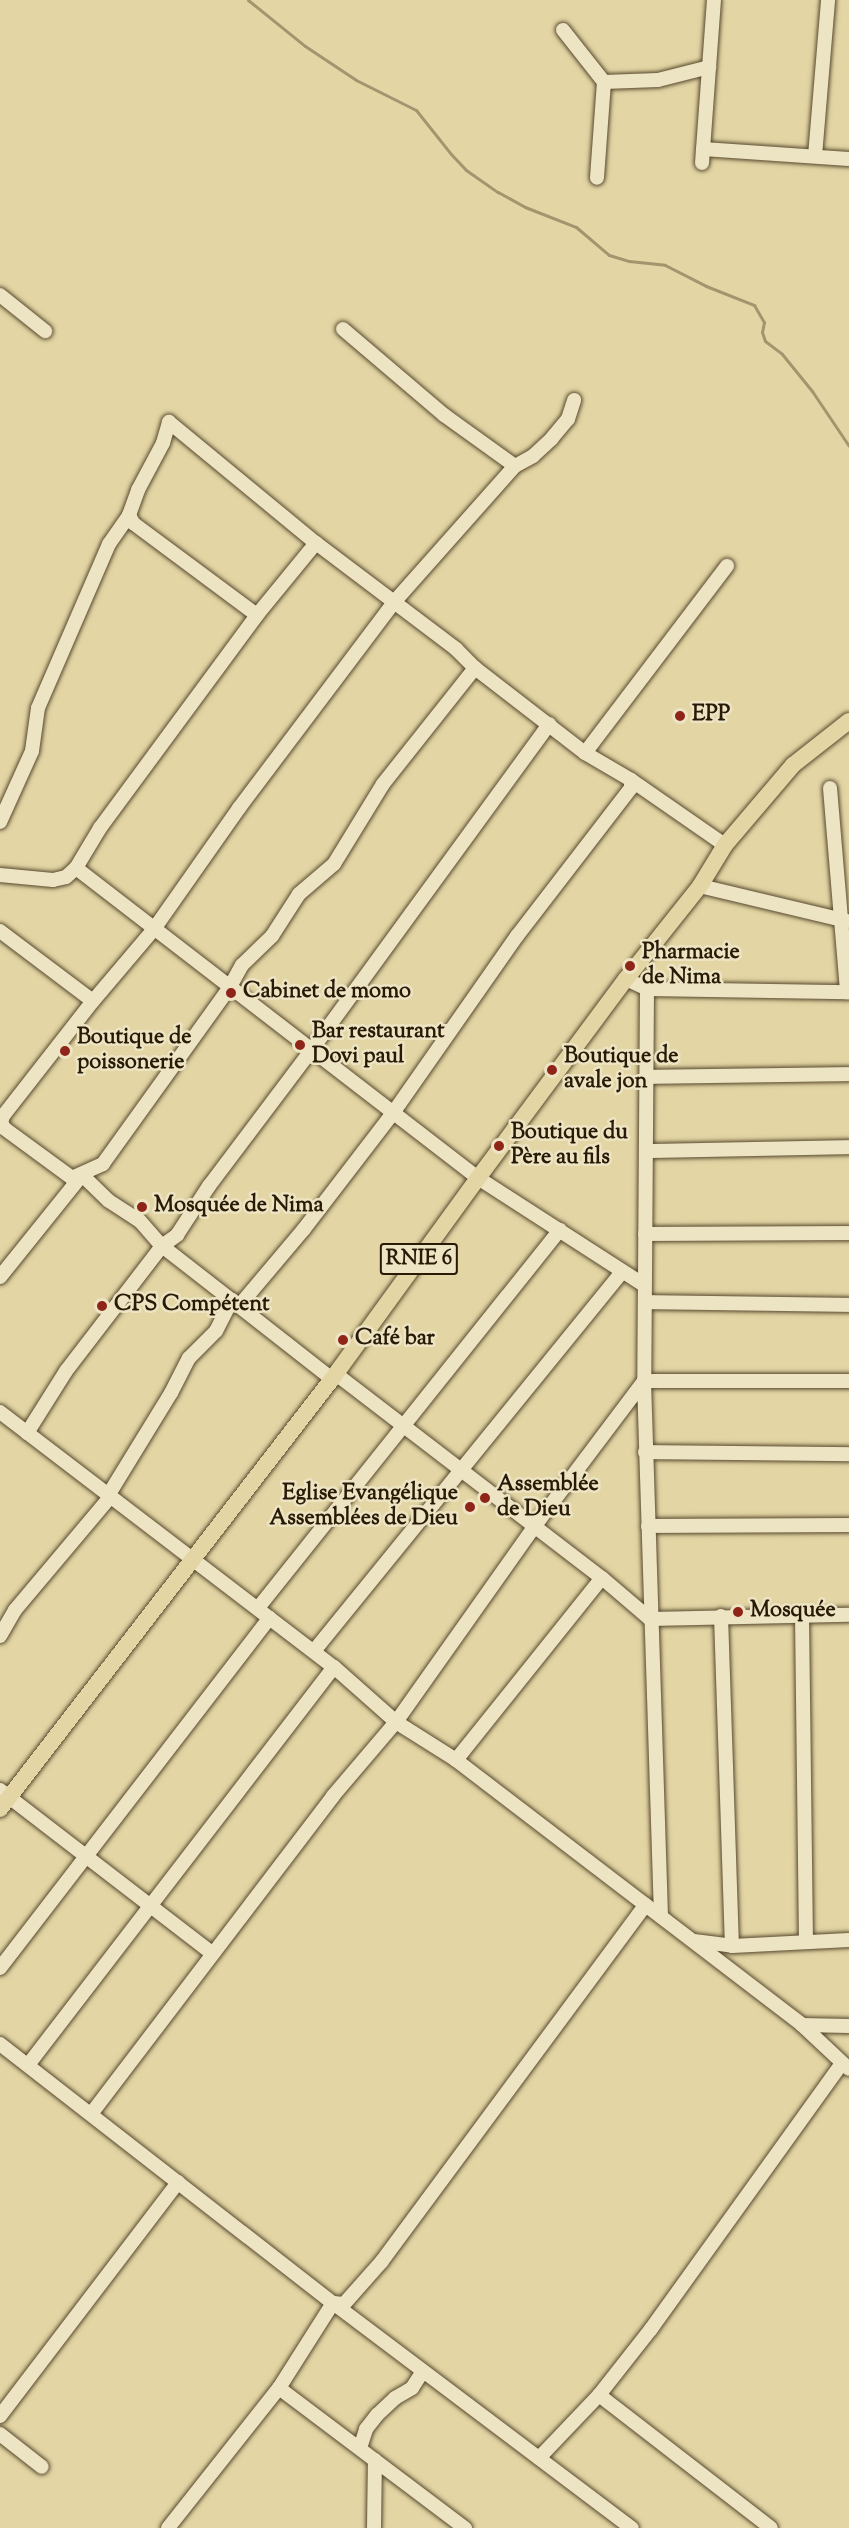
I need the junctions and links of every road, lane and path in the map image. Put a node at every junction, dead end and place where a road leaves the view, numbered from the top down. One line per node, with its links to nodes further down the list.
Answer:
1 (714, 0): 4 (street)
2 (828, 0): 6 (street)
3 (563, 30): 5 (street)
4 (709, 67): 5 (street); 6 (street)
5 (604, 82): 8 (street)
6 (815, 156): 7 (street)
7 (849, 159)
8 (597, 177)
9 (0, 296): 11 (street)
10 (343, 329): 13 (street)
11 (45, 331)
12 (574, 400): 13 (street)
13 (515, 466): 17 (street)
14 (129, 515): 15 (street); 18 (street); 25 (street)
15 (316, 543): 17 (street); 18 (street)
16 (727, 566): 22 (street)
17 (395, 601): 19 (street); 31 (street)
18 (257, 615): 27 (street)
19 (475, 668): 21 (street); 34 (street)
20 (849, 721): 26 (main road, RNIE 6)
21 (549, 724): 22 (street); 38 (street)
22 (585, 753): 23 (street)
23 (631, 780): 26 (street); 41 (street)
24 (830, 788): 30 (street)
25 (0, 822)
26 (724, 845): 29 (main road, RNIE 6)
27 (76, 868): 28 (street); 31 (street)
28 (0, 875)
29 (700, 886): 30 (street); 33 (main road, RNIE 6)
30 (845, 920): 36 (street)
31 (154, 929): 34 (street); 37 (street)
32 (0, 931): 37 (street)
33 (626, 979): 35 (street); 45 (main road, RNIE 6)
34 (230, 987): 38 (street); 44 (street)
35 (647, 989): 36 (street); 40 (street)
36 (848, 992)
37 (93, 1001): 44 (street)
38 (313, 1048): 41 (street); 49 (street)
39 (849, 1074): 40 (street)
40 (646, 1077): 43 (street)
41 (393, 1113): 45 (street); 56 (street)
42 (849, 1147): 43 (street)
43 (646, 1150): 48 (street)
44 (82, 1175): 50 (street); 53 (street)
45 (478, 1178): 46 (street); 58 (main road, RNIE 6)
46 (560, 1230): 52 (street); 62 (street)
47 (849, 1233): 48 (street)
48 (645, 1234): 54 (street)
49 (177, 1235): 50 (street); 51 (street)
50 (162, 1246): 51 (street); 63 (street)
51 (176, 1257): 56 (street)
52 (622, 1272): 54 (street); 66 (street)
53 (0, 1277)
54 (644, 1285): 55 (street)
55 (645, 1302): 57 (street); 59 (street)
56 (236, 1303): 58 (street); 67 (street)
57 (849, 1305)
58 (334, 1377): 62 (street); 71 (main road, RNIE 6)
59 (644, 1381): 60 (street); 64 (street); 70 (street)
60 (849, 1381)
61 (0, 1412): 63 (street)
62 (404, 1425): 66 (street); 73 (street)
63 (27, 1433): 67 (street)
64 (645, 1452): 65 (street); 69 (street)
65 (849, 1454)
66 (461, 1470): 70 (street); 80 (street)
67 (110, 1495): 71 (street); 79 (street)
68 (849, 1525): 69 (street)
69 (648, 1526): 78 (street)
70 (534, 1527): 72 (street); 82 (street)
71 (194, 1559): 73 (street); 84 (main road, RNIE 6)
72 (602, 1578): 78 (street); 83 (street)
73 (258, 1608): 77 (street)
74 (802, 1615): 75 (street); 76 (street); 91 (street)
75 (849, 1615)
76 (721, 1616): 78 (street); 92 (street)
77 (270, 1618): 80 (street); 85 (street)
78 (650, 1619): 88 (street)
79 (0, 1636)
80 (314, 1651): 81 (street)
81 (334, 1666): 82 (street); 87 (street)
82 (396, 1722): 83 (street); 93 (street)
83 (456, 1760): 86 (street)
84 (3, 1798): 85 (street)
85 (87, 1856): 87 (street); 94 (street)
86 (645, 1905): 88 (street); 102 (street)
87 (151, 1906): 93 (street); 98 (street)
88 (661, 1917): 90 (street)
89 (849, 1940): 91 (street)
90 (692, 1941): 92 (street); 95 (street)
91 (806, 1942): 92 (street)
92 (732, 1946)
93 (212, 1953): 100 (street)
94 (0, 1968)
95 (802, 2025): 96 (street); 99 (street)
96 (849, 2026)
97 (0, 2044): 98 (street)
98 (28, 2065): 100 (street)
99 (845, 2066): 105 (street)
100 (91, 2114): 101 (street)
101 (178, 2182): 102 (street); 106 (street)
102 (333, 2303): 103 (street); 104 (street)
103 (423, 2371): 108 (street); 109 (street)
104 (279, 2388): 108 (street); 112 (street)
105 (599, 2395): 109 (street); 116 (street)
106 (0, 2416)
107 (0, 2434): 111 (street)
108 (360, 2448): 110 (street)
109 (539, 2458): 115 (street)
110 (375, 2460): 113 (street); 114 (street)
111 (42, 2467)
112 (168, 2528)
113 (374, 2528)
114 (465, 2528)
115 (632, 2528)
116 (771, 2528)

